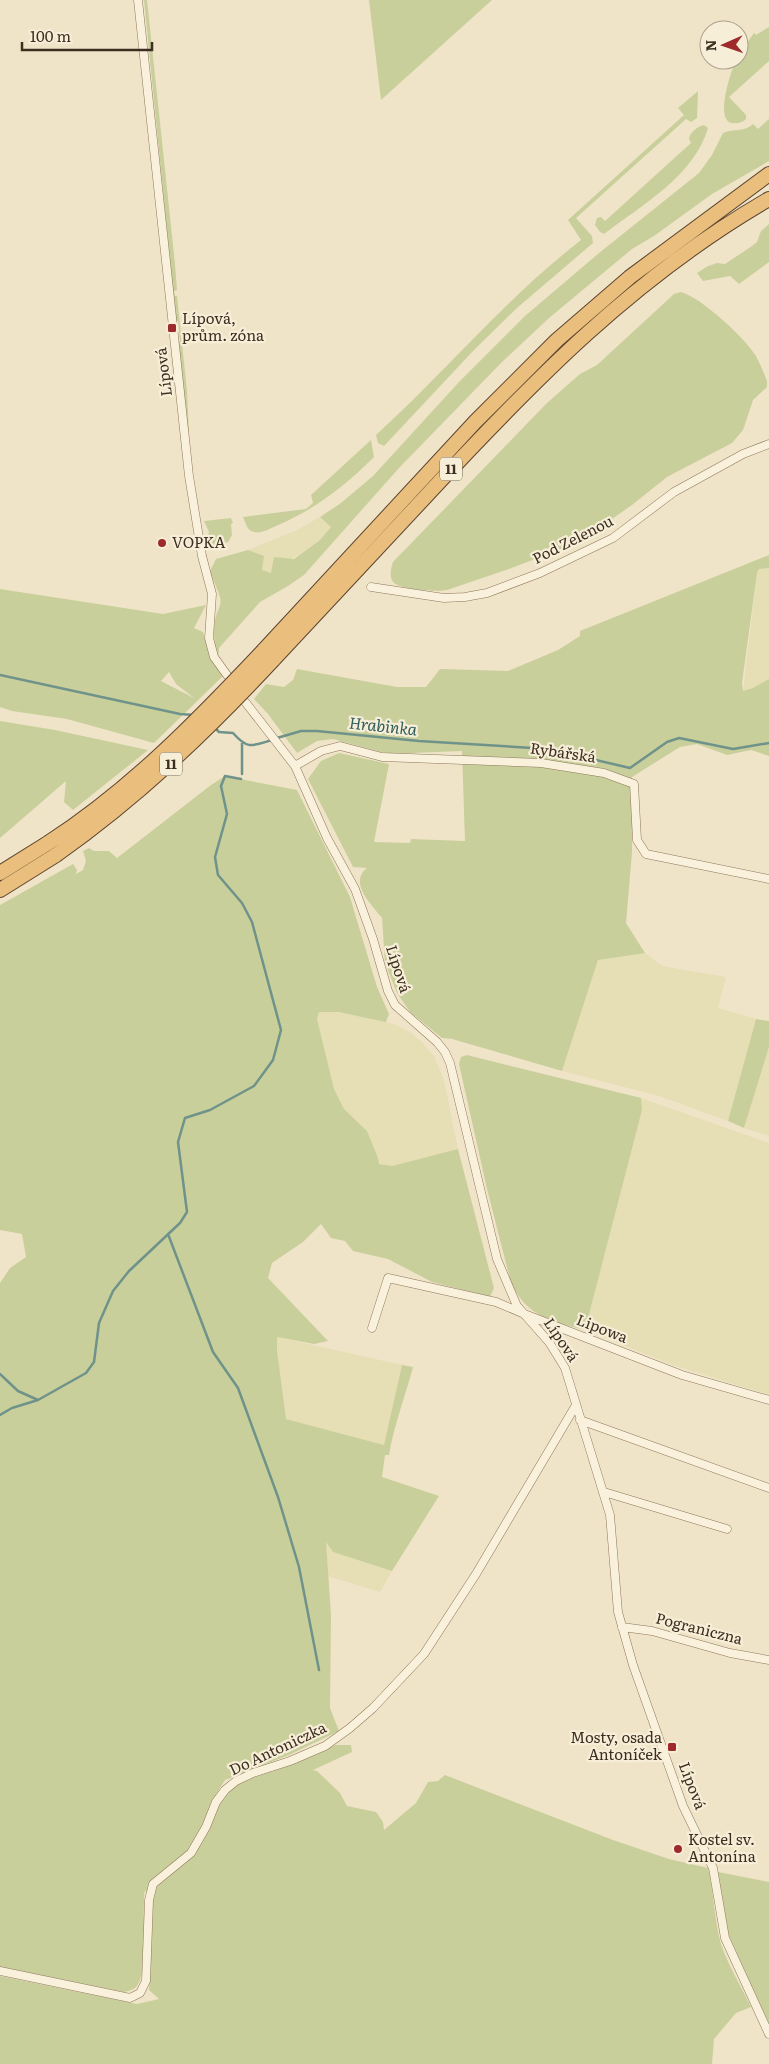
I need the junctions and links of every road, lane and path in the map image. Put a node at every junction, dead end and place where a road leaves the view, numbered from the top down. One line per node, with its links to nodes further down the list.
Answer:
1 (138, 0): 9 (street, Lípová)
2 (769, 174): 5 (highway)
3 (769, 182): 5 (highway, 11)
4 (766, 201): 8 (highway, 11)
5 (713, 216): 8 (highway, 11)
6 (769, 444): 7 (street, Pod Zelenou)
7 (371, 587)
8 (268, 655): 12 (highway, 11, bridge); 14 (highway, 11, bridge)
9 (227, 675)
10 (246, 703): 11 (street, Lípová)
11 (295, 766): 13 (street, Rybářská); 15 (street, Lípová)
12 (0, 873)
13 (769, 879)
14 (0, 890)
15 (527, 1315): 16 (street, Lipowa); 17 (street, Lipowa); 18 (street, Lípová)
16 (372, 1328)
17 (769, 1400)
18 (576, 1405): 19 (street, Lípová); 25 (street, Do Antoniczka)
19 (580, 1420): 20 (street); 21 (street, Lípová)
20 (769, 1488)
21 (604, 1492): 22 (street); 23 (street, Lípová)
22 (726, 1529)
23 (622, 1627): 24 (street, Pograniczna); 26 (street, Lípová)
24 (769, 1660)
25 (0, 1971)
26 (769, 2034)

